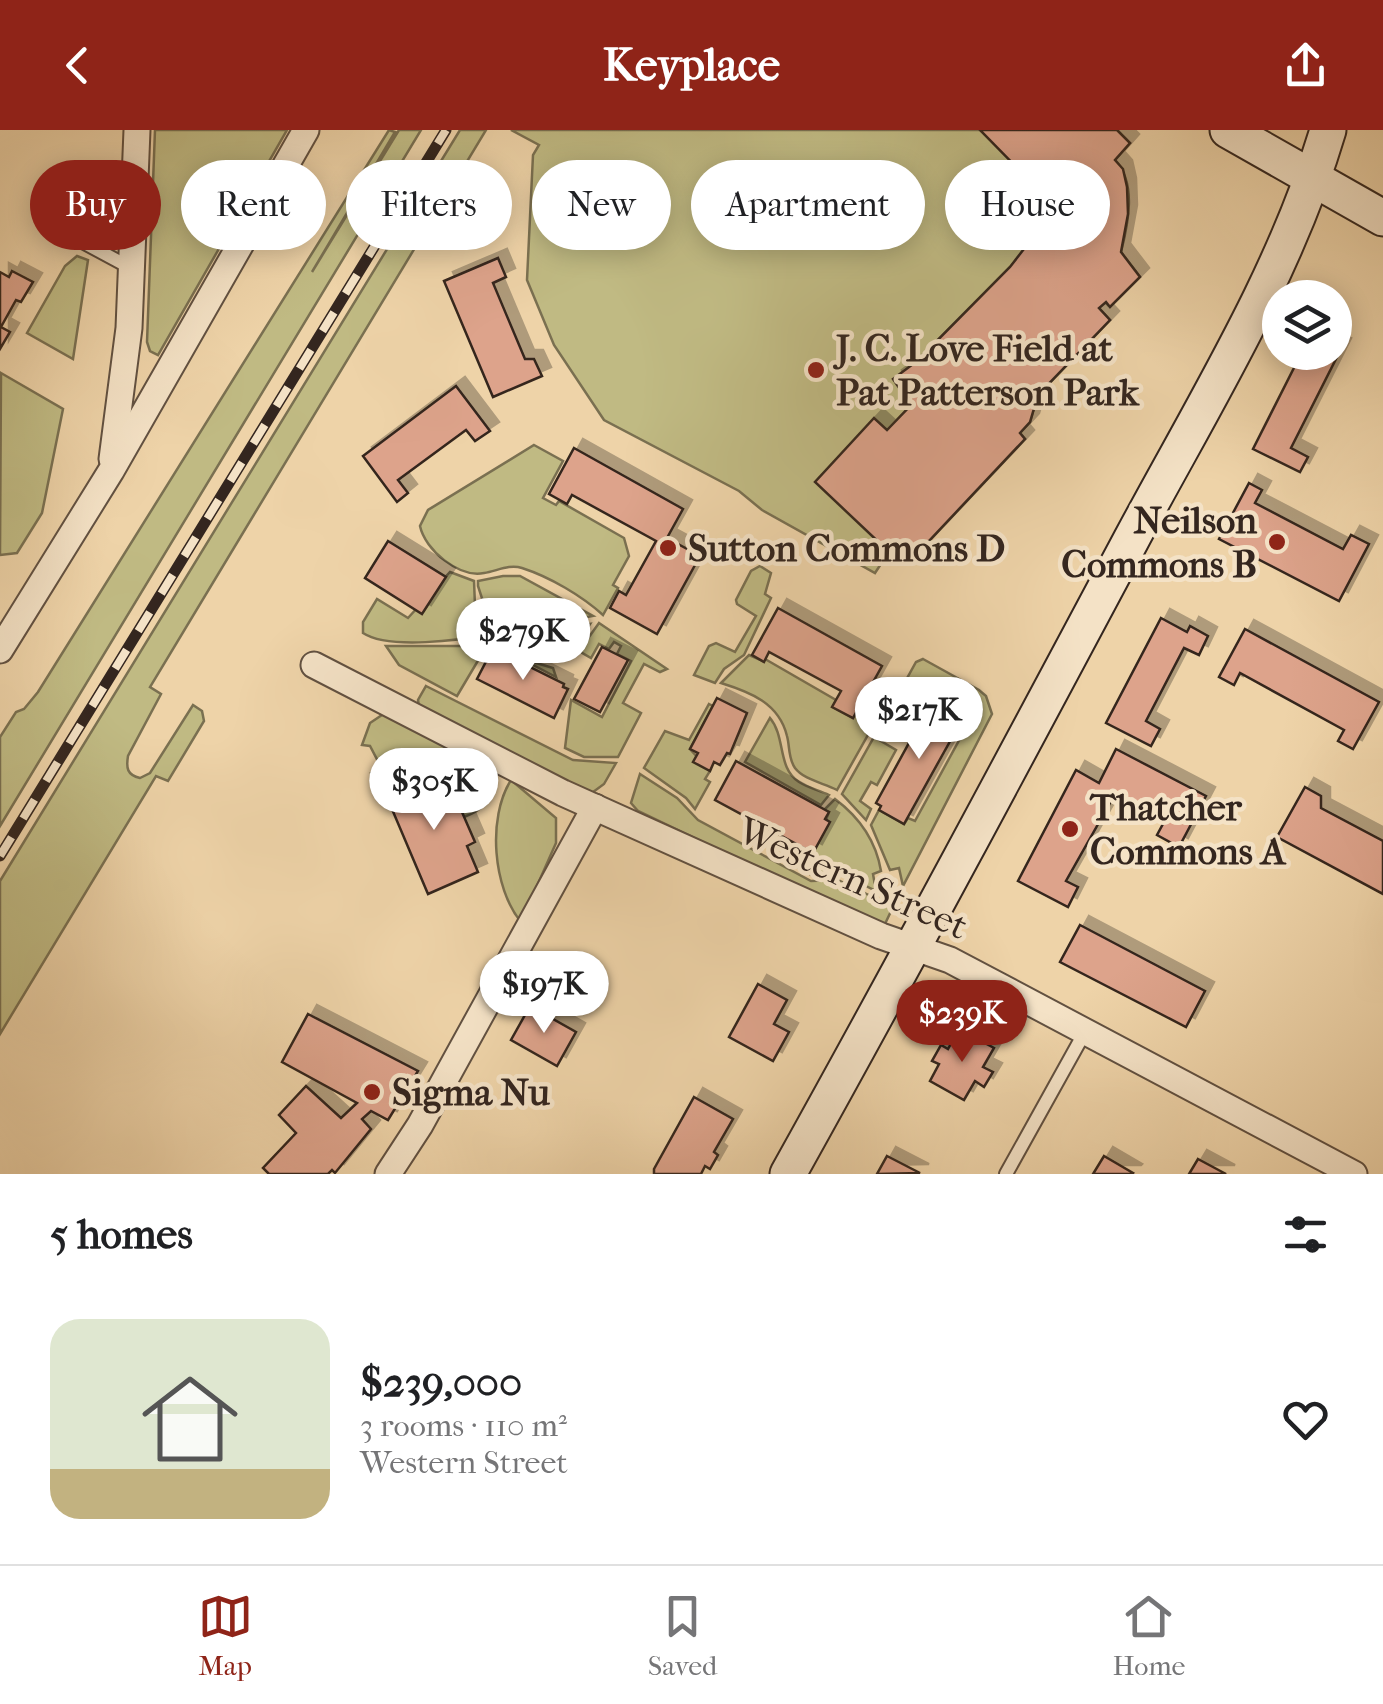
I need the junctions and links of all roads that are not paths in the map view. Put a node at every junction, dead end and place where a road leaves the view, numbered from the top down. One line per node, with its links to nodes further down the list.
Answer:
1 (137, 130): 8 (street)
2 (306, 130): 9 (street)
3 (1228, 130): 5 (main road)
4 (1328, 130): 5 (main road)
5 (1313, 179): 6 (main road); 13 (main road)
6 (1383, 218)
7 (97, 250): 8 (lane)
8 (129, 267): 9 (street)
9 (111, 471): 10 (street)
10 (0, 650)
11 (314, 665): 12 (street, Western Street)
12 (595, 807): 13 (street, Western Street); 15 (street)
13 (914, 946): 14 (street, Western Street); 16 (main road)
14 (1086, 1030): 17 (lane); 18 (street, Western Street)
15 (388, 1174)
16 (788, 1174)
17 (1006, 1174)
18 (1354, 1174)

